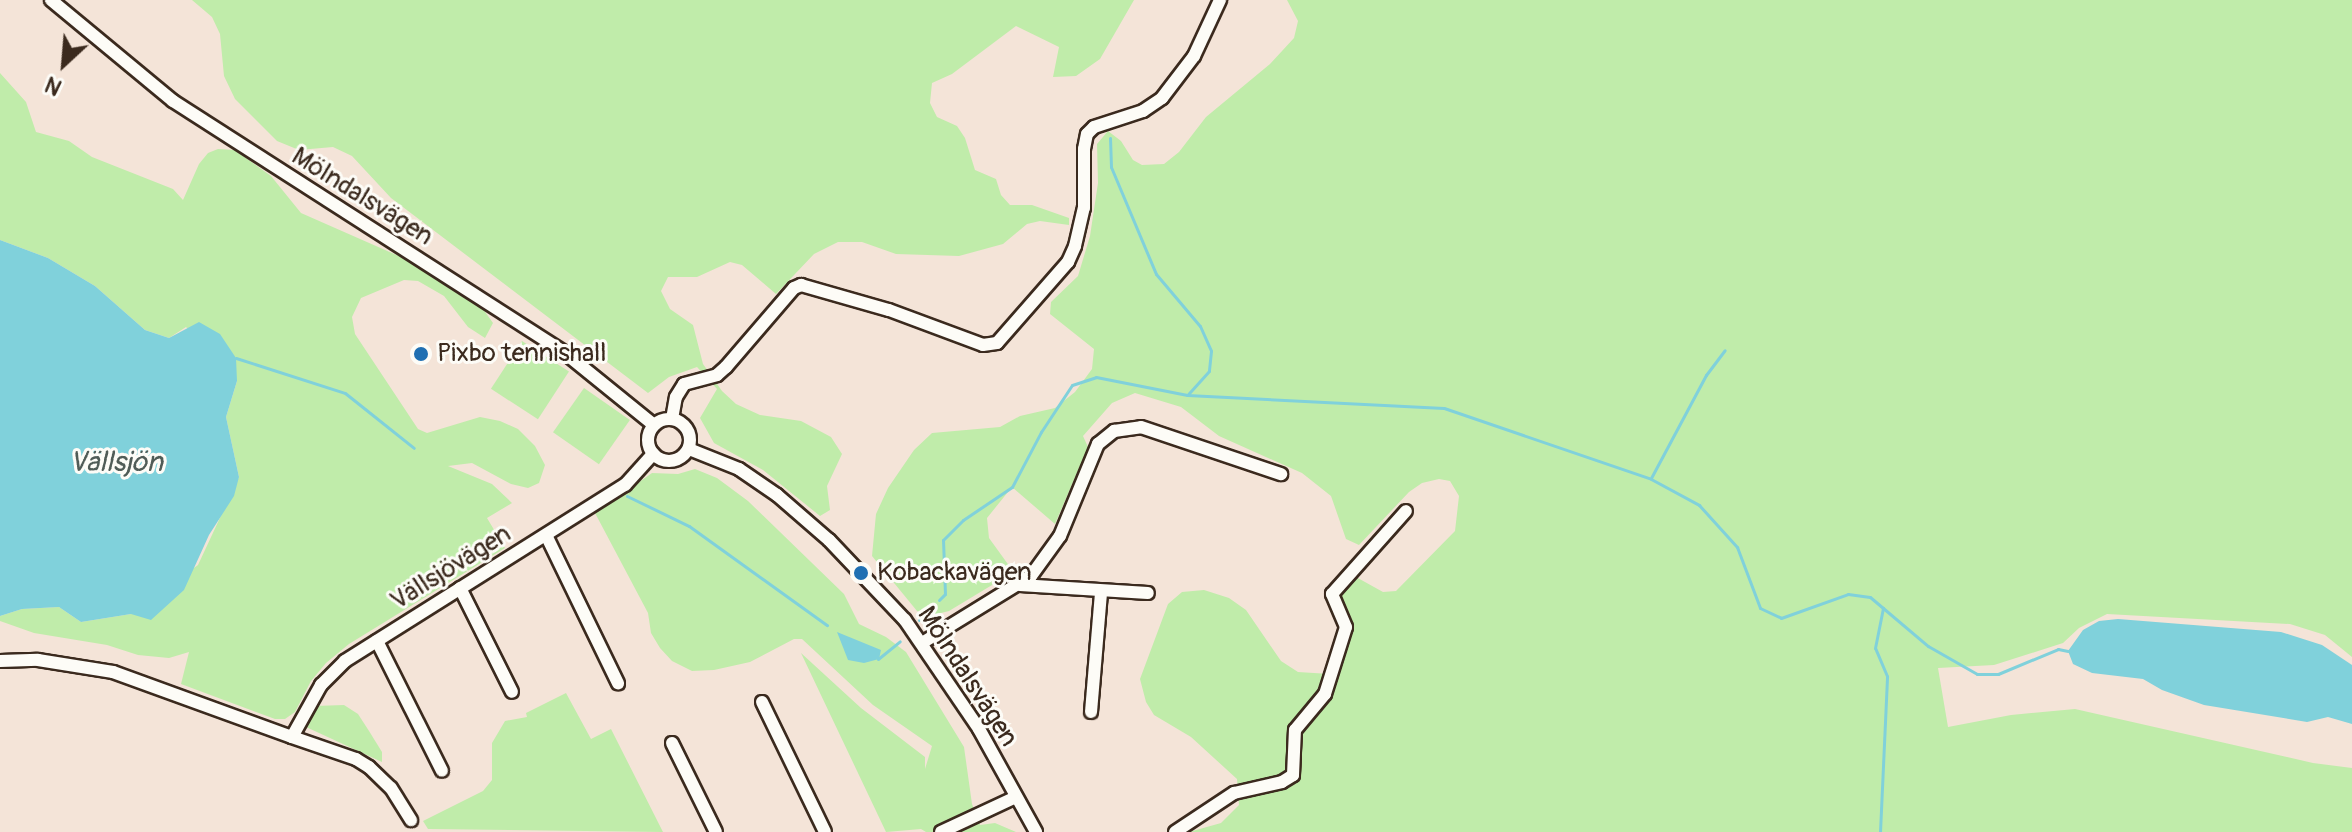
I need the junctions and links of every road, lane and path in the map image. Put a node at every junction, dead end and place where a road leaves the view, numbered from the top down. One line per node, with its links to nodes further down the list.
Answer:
1 (51, 0): 4 (street, Mölndalsvägen)
2 (1220, 0): 3 (street)
3 (672, 419): 4 (street); 5 (street)
4 (654, 425): 6 (street)
5 (689, 449): 6 (street); 15 (street, Mölndalsvägen)
6 (653, 454): 9 (street, Vällsjövägen)
7 (1281, 474): 10 (street)
8 (1406, 511): 30 (street)
9 (546, 535): 11 (street, Vällsjövägen); 17 (street)
10 (1020, 585): 12 (street); 15 (street)
11 (460, 588): 14 (street, Vällsjövägen); 18 (street)
12 (1101, 592): 13 (street); 20 (street)
13 (1148, 593)
14 (377, 641): 21 (street, Vällsjövägen); 23 (street)
15 (922, 643): 24 (street, Mölndalsvägen)
16 (0, 661): 21 (street)
17 (618, 683)
18 (512, 692)
19 (762, 702): 27 (street)
20 (1091, 712)
21 (292, 737): 25 (street)
22 (672, 743): 26 (street)
23 (442, 771)
24 (1016, 797): 28 (street); 29 (street, Mölndalsvägen)
25 (411, 820)
26 (716, 832)
27 (825, 832)
28 (941, 832)
29 (1036, 832)
30 (1175, 832)

